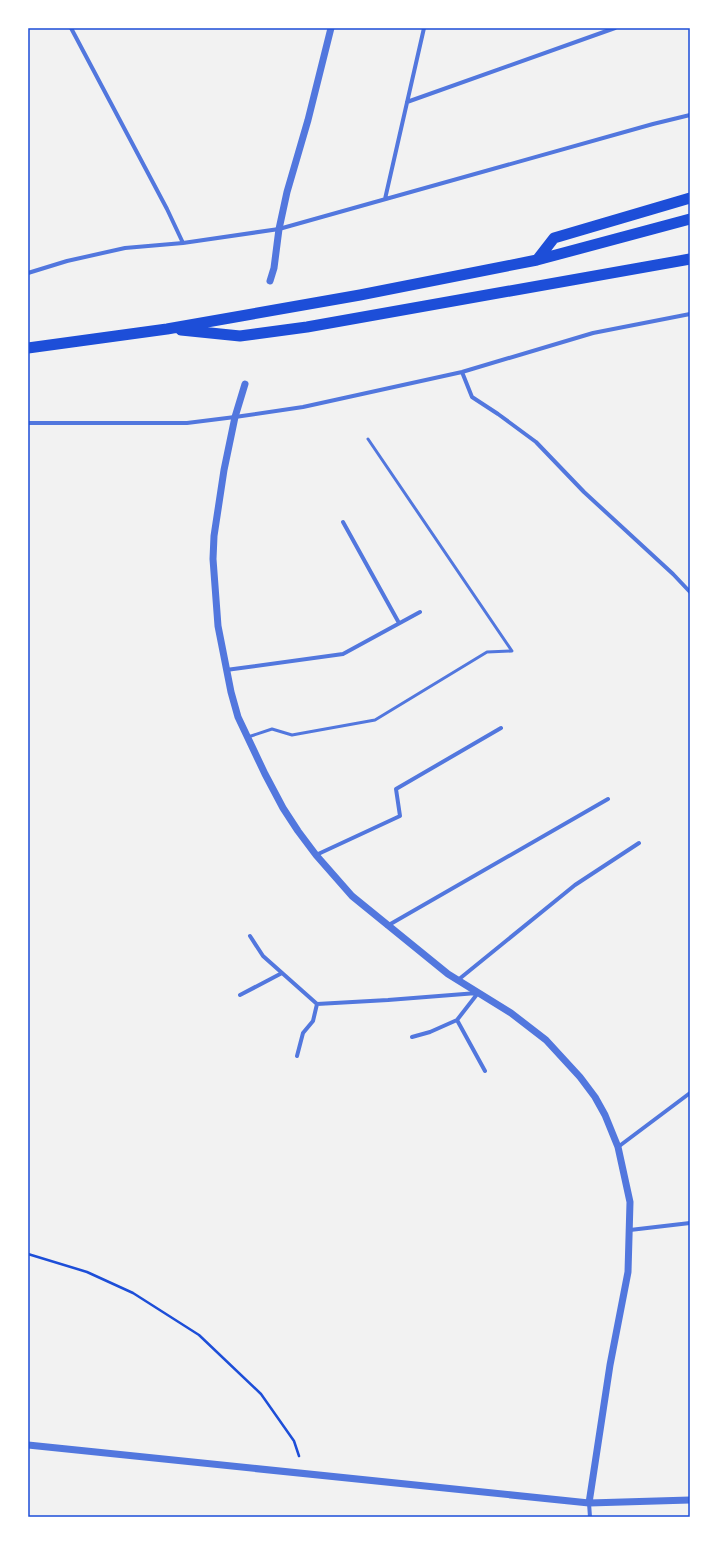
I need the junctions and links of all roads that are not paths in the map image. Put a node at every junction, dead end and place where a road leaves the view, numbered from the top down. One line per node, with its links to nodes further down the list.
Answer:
1 (71, 28): 11 (street)
2 (331, 28): 10 (street)
3 (424, 28): 5 (street)
4 (615, 28): 5 (street)
5 (407, 102): 8 (street)
6 (690, 115): 8 (street)
7 (690, 198): 12 (highway)
8 (385, 199): 10 (street)
9 (690, 219): 12 (highway)
10 (279, 229): 11 (street); 15 (street)
11 (183, 243): 14 (street)
12 (537, 260): 17 (highway)
13 (690, 260): 17 (highway)
14 (28, 273)
15 (270, 282)
16 (690, 314): 19 (street)
17 (167, 329): 18 (highway)
18 (28, 348)
19 (462, 372): 21 (street); 25 (street)
20 (245, 384): 21 (street)
21 (235, 418): 22 (street); 28 (street)
22 (28, 423)
23 (368, 439): 30 (lane)
24 (343, 522): 27 (street)
25 (690, 592)
26 (420, 612): 27 (street)
27 (399, 623): 28 (street)
28 (226, 670): 30 (street)
29 (501, 728): 33 (street)
30 (248, 737): 33 (street)
31 (608, 799): 34 (street)
32 (639, 843): 37 (street)
33 (316, 855): 34 (street)
34 (387, 926): 37 (street)
35 (250, 936): 36 (street)
36 (282, 973): 39 (street); 40 (street)
37 (458, 980): 38 (street)
38 (478, 993): 40 (street); 41 (street); 46 (street)
39 (240, 995)
40 (317, 1004): 43 (street)
41 (457, 1020): 42 (street); 44 (street)
42 (412, 1037)
43 (297, 1056)
44 (485, 1071)
45 (690, 1093): 46 (street)
46 (618, 1147): 48 (street)
47 (690, 1223): 48 (street)
48 (630, 1230): 51 (street)
49 (28, 1445): 51 (street)
50 (690, 1500): 51 (street)
51 (588, 1503): 52 (street)
52 (590, 1517)

